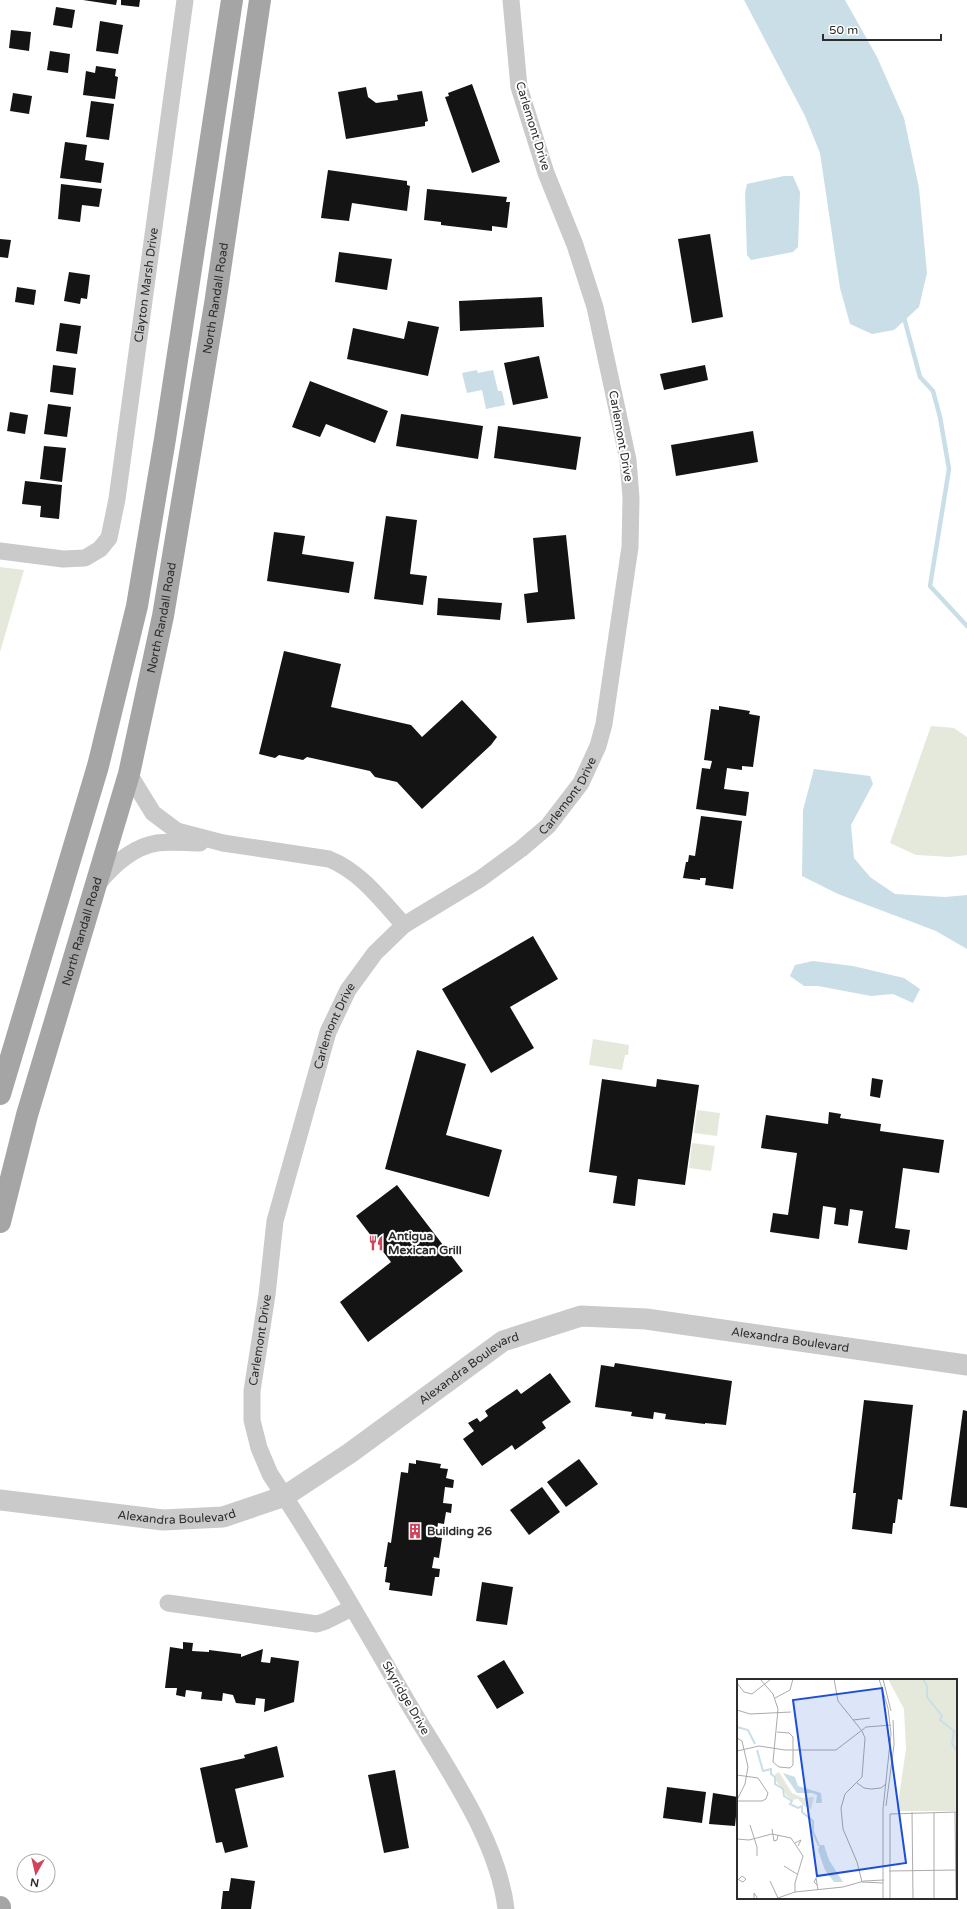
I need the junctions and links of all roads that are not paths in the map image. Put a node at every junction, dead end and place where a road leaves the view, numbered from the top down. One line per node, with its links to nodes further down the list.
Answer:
1 (184, 0): 5 (street, Clayton Marsh Drive)
2 (232, 0): 10 (main road)
3 (260, 0): 6 (main road, North Randall Road)
4 (511, 0): 9 (street, Carlemont Drive)
5 (0, 551)
6 (129, 774): 7 (street); 8 (main road, North Randall Road)
7 (223, 843): 8 (street); 9 (street)
8 (95, 888): 11 (main road, North Randall Road)
9 (404, 925): 13 (street, Carlemont Drive)
10 (0, 1094)
11 (0, 1222)
12 (967, 1365): 13 (street, Alexandra Boulevard)
13 (285, 1496): 14 (street, Alexandra Boulevard); 16 (street, Skyridge Drive)
14 (0, 1500)
15 (168, 1603): 16 (street)
16 (352, 1608): 17 (street, Skyridge Drive)
17 (506, 1909)

